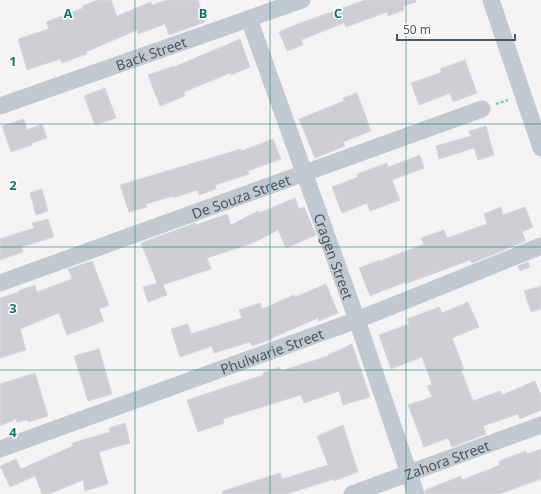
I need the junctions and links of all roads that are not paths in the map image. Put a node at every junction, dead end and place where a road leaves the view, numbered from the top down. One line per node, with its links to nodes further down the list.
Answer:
1 (302, 0): 3 (street, Back Street)
2 (491, 0): 6 (street)
3 (249, 19): 4 (street, Back Street); 7 (street, Cragen Street)
4 (0, 106)
5 (482, 109): 7 (street, De Souza Street)
6 (541, 148)
7 (304, 173): 9 (street, De Souza Street); 10 (street, Cragen Street)
8 (541, 246): 10 (street, Phulwarie Street)
9 (0, 283)
10 (357, 320): 12 (street, Phulwarie Street); 13 (street, Cragen Street)
11 (541, 425): 13 (street, Zahora Street)
12 (0, 449)
13 (408, 474): 14 (street, Zahora Street); 15 (street, Cragen Street)
14 (352, 494)
15 (416, 494)

